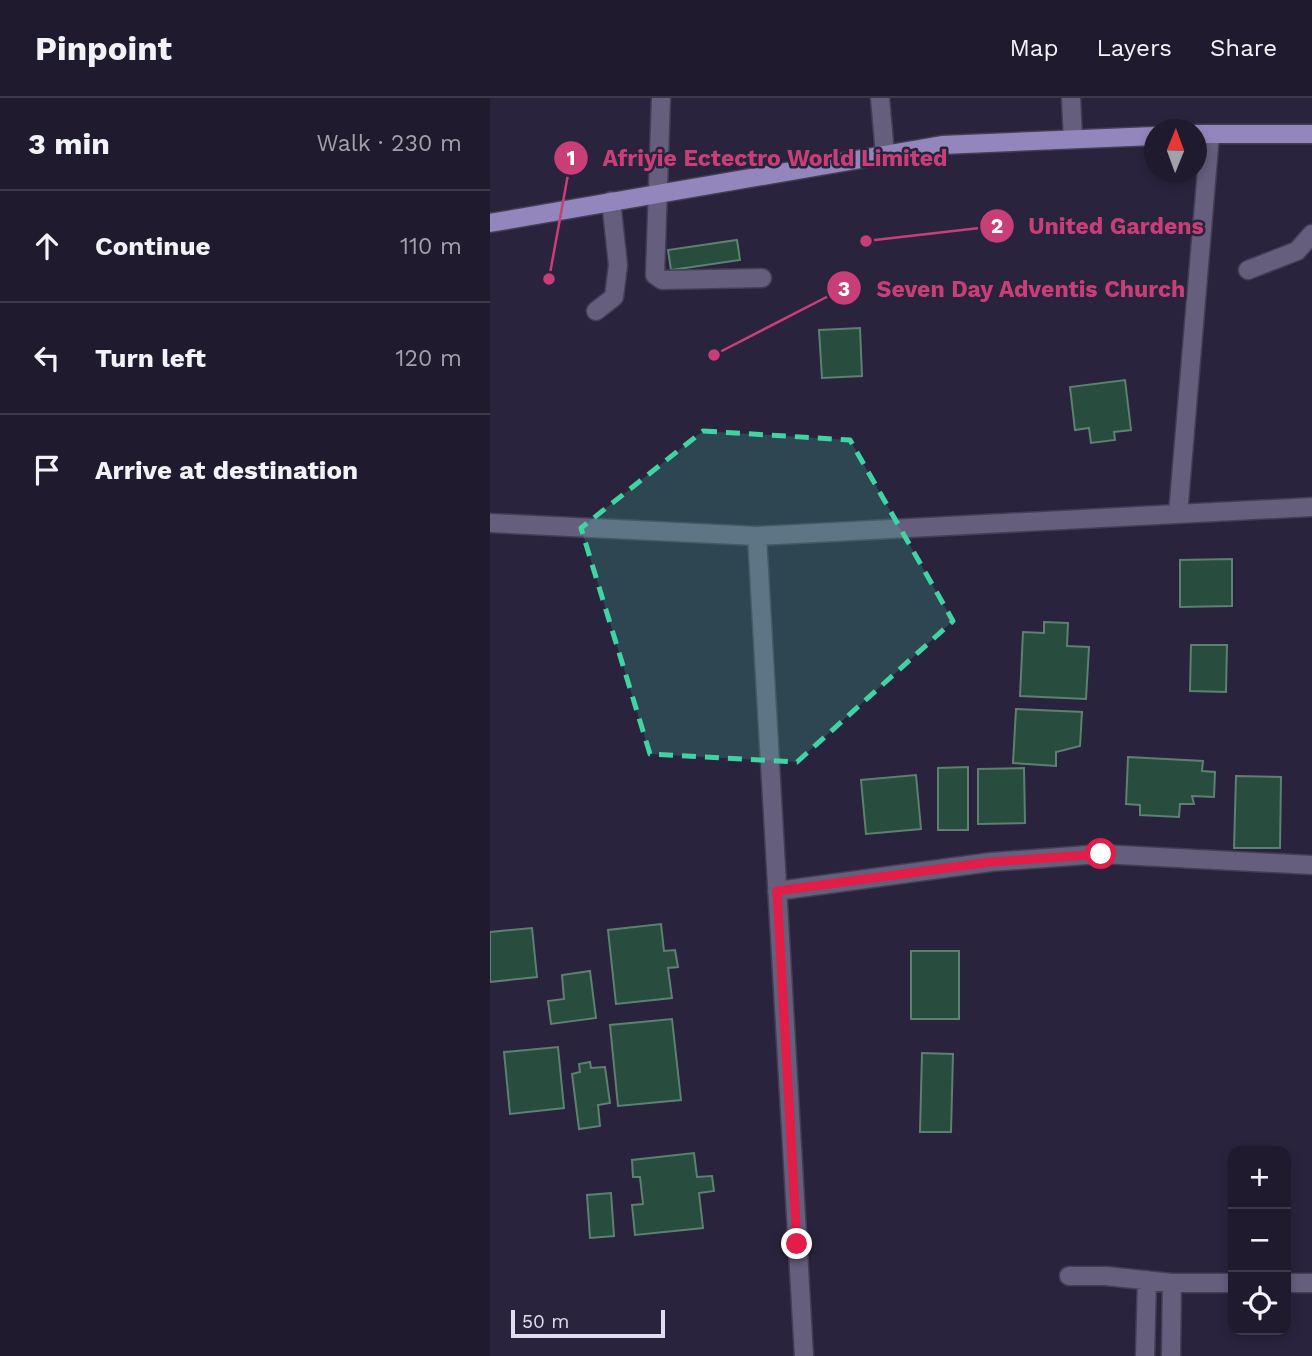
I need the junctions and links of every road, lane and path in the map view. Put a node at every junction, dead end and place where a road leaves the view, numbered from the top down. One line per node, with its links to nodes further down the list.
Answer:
1 (662, 98): 10 (street)
2 (880, 98): 8 (street)
3 (1071, 98): 7 (street)
4 (1207, 134): 5 (main road)
5 (1312, 134)
6 (1144, 136): 7 (main road)
7 (1073, 139): 8 (main road)
8 (885, 154): 10 (main road)
9 (1200, 182): 18 (street)
10 (660, 193): 11 (main road); 15 (street)
11 (611, 201): 12 (main road); 16 (street)
12 (490, 223)
13 (1312, 234): 14 (street)
14 (1248, 270)
15 (762, 278)
16 (596, 311)
17 (1312, 507): 18 (street)
18 (1178, 514): 20 (street)
19 (490, 523): 20 (street)
20 (757, 536): 22 (street)
21 (1312, 865): 22 (street)
22 (777, 891): 29 (street)
23 (1069, 1276): 24 (street)
24 (1147, 1280): 25 (street); 30 (street)
25 (1172, 1283): 26 (street); 31 (street)
26 (1228, 1283)
27 (1291, 1283): 28 (street)
28 (1312, 1283)
29 (804, 1356)
30 (1145, 1356)
31 (1171, 1356)

